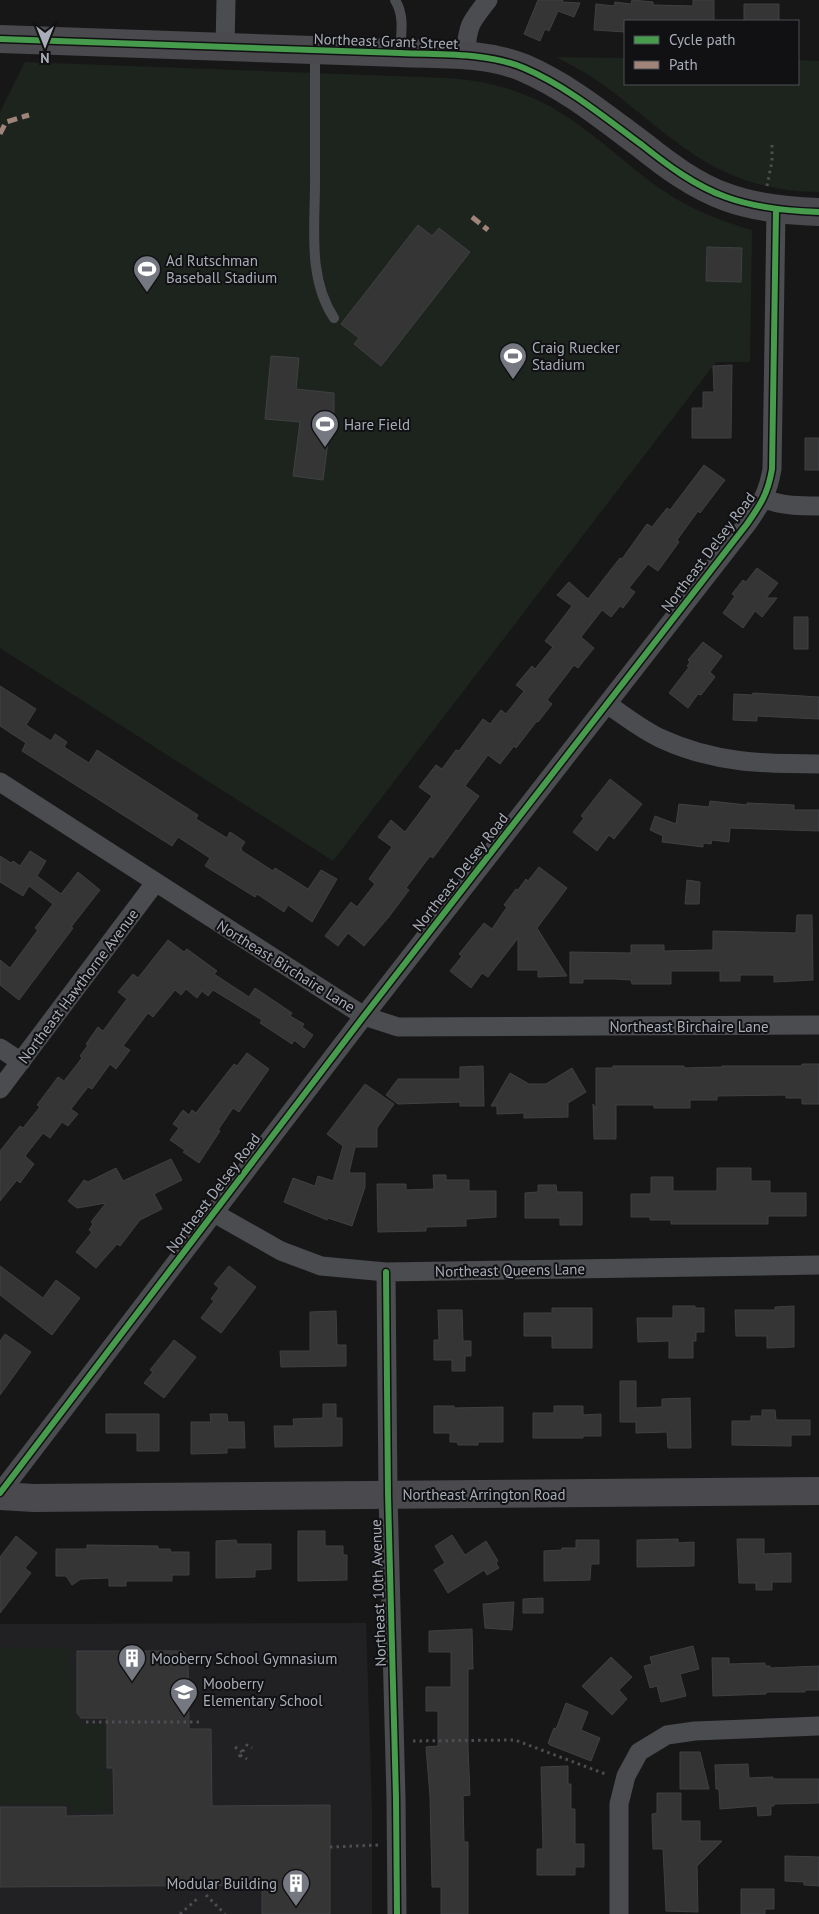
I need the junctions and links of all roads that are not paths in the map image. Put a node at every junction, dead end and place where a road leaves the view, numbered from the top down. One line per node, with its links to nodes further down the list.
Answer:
1 (226, 0): 5 (street)
2 (395, 0): 7 (lane)
3 (488, 0): 8 (street)
4 (0, 39): 5 (street, Northeast Grant Street)
5 (224, 47): 6 (street, Northeast Grant Street)
6 (314, 50): 7 (street, Northeast Grant Street); 11 (lane)
7 (400, 53): 8 (street, Northeast Grant Street)
8 (465, 56): 9 (street, Northeast Grant Street)
9 (771, 200): 10 (street, Northeast Grant Street); 12 (street, Northeast Delsey Road)
10 (819, 212)
11 (334, 318)
12 (765, 499): 13 (street); 14 (street, Northeast Delsey Road)
13 (819, 506)
14 (607, 704): 15 (street); 18 (street, Northeast Delsey Road)
15 (819, 764)
16 (0, 782): 17 (street, Northeast Birchaire Lane)
17 (155, 883): 18 (street, Northeast Birchaire Lane); 21 (street, Northeast Hawthorne Avenue)
18 (364, 1016): 19 (street, Northeast Birchaire Lane); 23 (street, Northeast Delsey Road)
19 (819, 1025)
20 (0, 1048): 21 (street)
21 (21, 1062): 22 (street, Northeast Hawthorne Avenue)
22 (0, 1088)
23 (214, 1213): 25 (street, Northeast Queens Lane); 27 (street, Northeast Delsey Road)
24 (819, 1265): 25 (street, Northeast Queens Lane)
25 (386, 1272): 28 (street, Northeast 10th Avenue)
26 (819, 1491): 28 (street, Northeast Arrington Road)
27 (0, 1494): 28 (street, Northeast Arrington Road)
28 (388, 1495): 30 (street, Northeast 10th Avenue)
29 (819, 1726): 31 (street)
30 (397, 1914)
31 (619, 1914)

